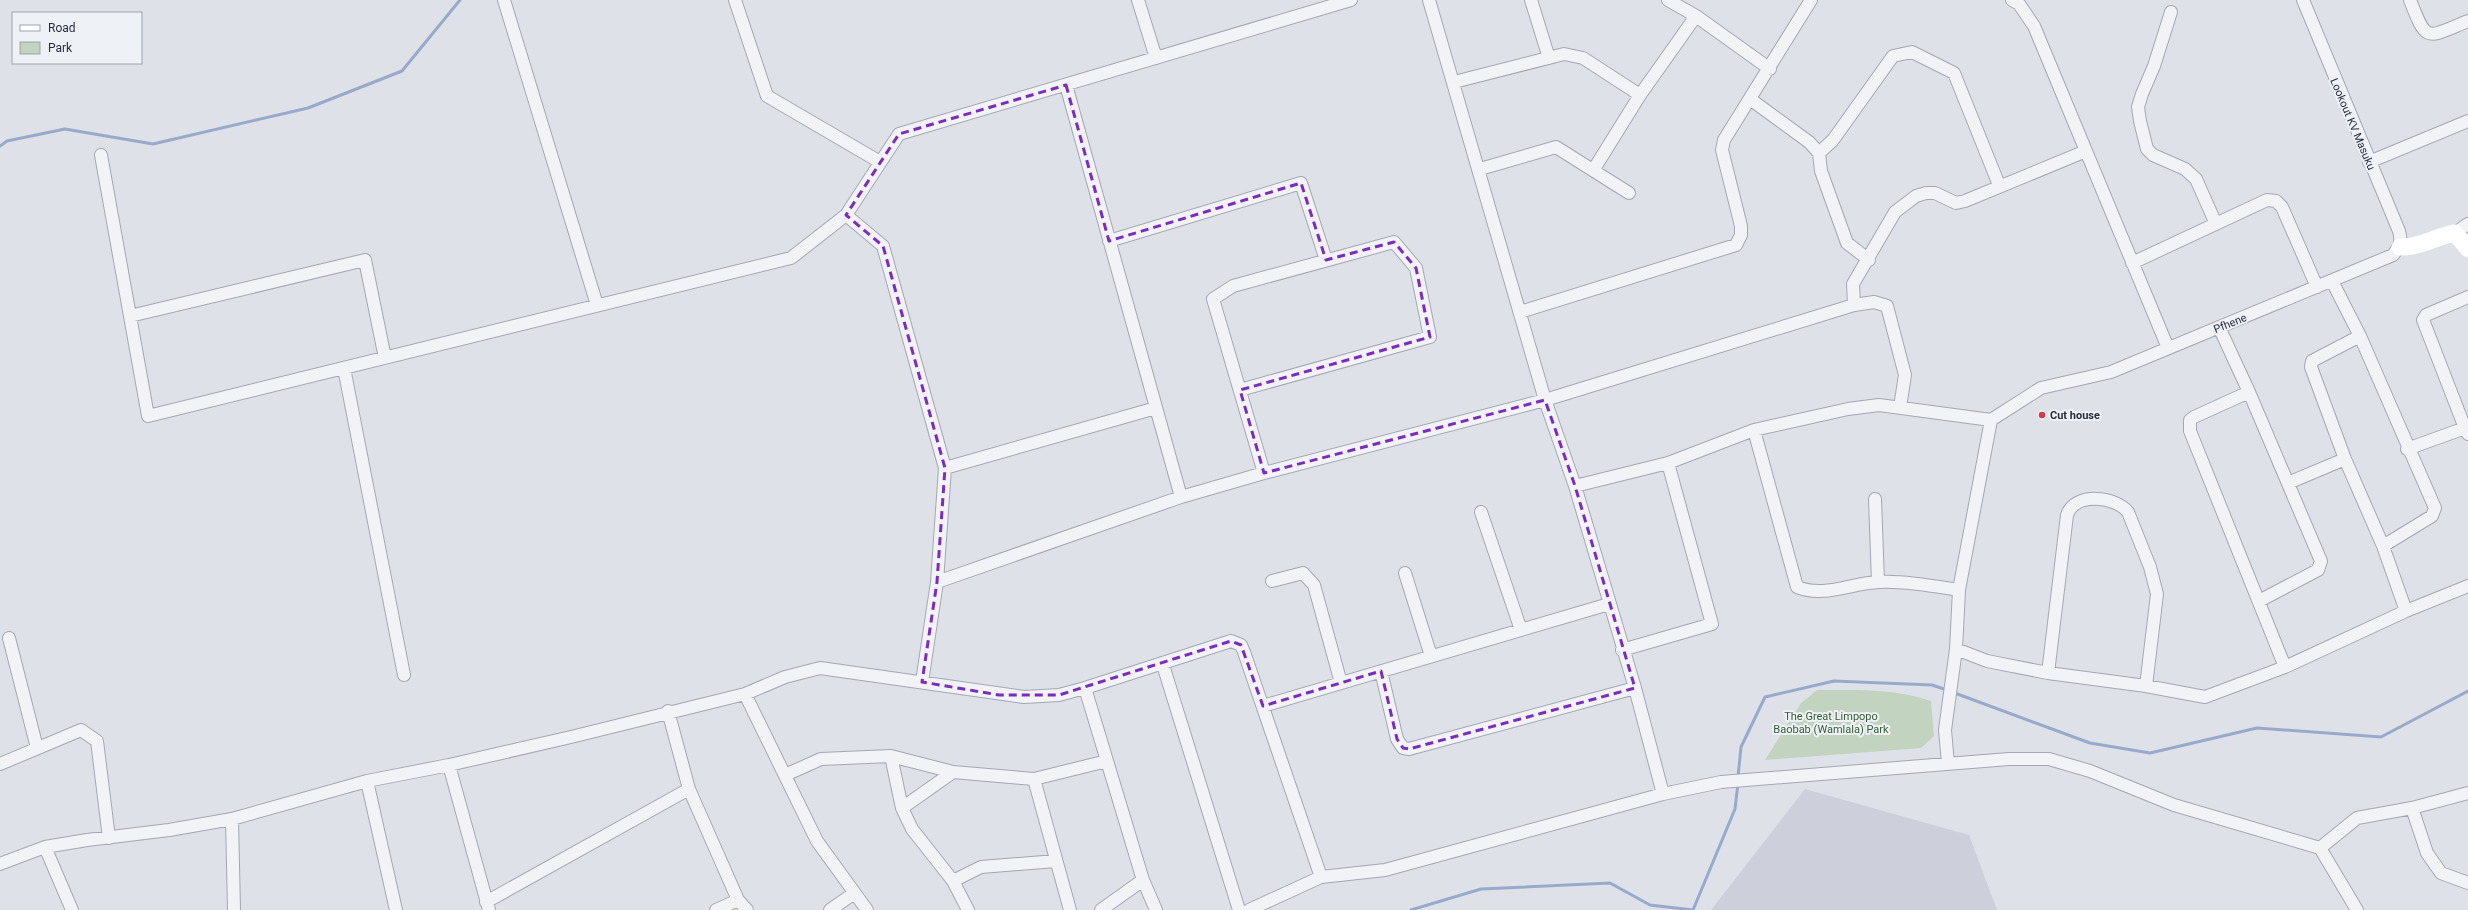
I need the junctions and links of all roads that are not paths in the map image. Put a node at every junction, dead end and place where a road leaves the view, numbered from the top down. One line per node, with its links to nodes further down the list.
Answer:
1 (504, 0): 45 (street)
2 (735, 0): 26 (street)
3 (1138, 0): 15 (street)
4 (1351, 0): 15 (street)
5 (1429, 0): 18 (street)
6 (1532, 0): 16 (street)
7 (1668, 0): 13 (street)
8 (1811, 0): 17 (street)
9 (2012, 0): 23 (street)
10 (2303, 0): 27 (street, Lookout KV Masuku)
11 (2410, 0): 14 (street)
12 (2171, 12): 33 (street)
13 (1696, 16): 17 (street); 20 (street)
14 (2468, 21)
15 (1156, 58): 19 (street)
16 (1549, 58): 18 (street); 20 (street)
17 (1770, 69): 21 (street)
18 (1454, 82): 28 (street)
19 (1066, 85): 26 (street); 35 (street)
20 (1640, 95): 29 (street)
21 (1750, 99): 24 (street); 46 (street)
22 (2468, 121): 27 (street)
23 (2086, 151): 30 (street); 40 (street)
24 (1819, 153): 30 (street); 39 (street)
25 (101, 155): 47 (street)
26 (880, 162): 32 (street)
27 (2369, 162): 36 (street, Lookout KV Masuku)
28 (1480, 169): 29 (street); 46 (street)
29 (1594, 169): 31 (street)
30 (1999, 185): 39 (street)
31 (1629, 193)
32 (846, 215): 45 (street); 64 (street)
33 (2216, 224): 40 (street); 42 (street)
34 (2462, 228): 36 (street, Pfhene); 37 (street)
35 (1109, 241): 38 (street); 56 (street)
36 (2400, 247): 41 (street, Pfhene)
37 (2468, 249)
38 (1326, 260): 53 (street); 53 (street)
39 (1869, 260): 44 (street)
40 (2132, 263): 50 (street)
41 (2332, 281): 42 (street, Pfhene); 49 (street)
42 (2317, 287): 48 (street, Pfhene)
43 (2468, 297): 60 (street)
44 (1854, 305): 55 (street); 57 (street)
45 (597, 306): 51 (street)
46 (1520, 312): 55 (street)
47 (130, 316): 51 (street); 52 (street)
48 (2219, 327): 50 (street, Pfhene); 54 (street)
49 (2360, 336): 61 (street); 62 (street)
50 (2168, 348): 58 (street, Pfhene)
51 (385, 358): 52 (street)
52 (344, 368): 90 (street)
53 (1240, 390): 65 (street)
54 (2249, 392): 66 (street); 78 (street)
55 (1545, 400): 65 (street); 67 (street)
56 (1156, 408): 64 (street); 68 (street)
57 (1900, 408): 58 (street); 59 (street)
58 (1991, 420): 77 (street)
59 (1754, 430): 63 (street); 75 (street)
60 (2467, 430): 61 (street)
61 (2408, 449): 71 (street)
62 (2345, 458): 66 (street); 71 (street)
63 (1668, 462): 67 (street); 84 (street)
64 (945, 468): 74 (street)
65 (1264, 473): 68 (street)
66 (2288, 483): 78 (street)
67 (1575, 486): 79 (street)
68 (1181, 497): 74 (street)
69 (1875, 499): 75 (street)
70 (1481, 512): 81 (street)
71 (2383, 546): 80 (street)
72 (1406, 573): 85 (street)
73 (1272, 581): 92 (street)
74 (937, 582): 91 (street)
75 (1878, 582): 77 (street)
76 (2468, 586): 80 (street)
77 (1959, 590): 83 (street)
78 (2259, 601): 87 (street)
79 (1609, 604): 81 (street); 84 (street)
80 (2406, 611): 87 (street)
81 (1521, 630): 85 (street)
82 (9, 638): 99 (street)
83 (1956, 649): 89 (street); 103 (street)
84 (1622, 650): 95 (street)
85 (1431, 656): 88 (street)
86 (1163, 665): 94 (street); 97 (street); 138 (street)
87 (2286, 667): 93 (street)
88 (1381, 671): 92 (street); 95 (street)
89 (2048, 673): 93 (street); 93 (street)
90 (404, 675)
91 (922, 682): 94 (street); 96 (street)
92 (1341, 683): 97 (street)
93 (2146, 686)
94 (1084, 688): 101 (street)
95 (1635, 688): 111 (street)
96 (745, 694): 98 (street); 106 (street)
97 (1263, 706): 120 (street)
98 (668, 711): 104 (street); 109 (street)
99 (37, 748): 102 (street); 115 (street)
100 (891, 756): 105 (street); 106 (street); 112 (street)
101 (1107, 761): 107 (street); 121 (street)
102 (0, 764)
103 (1948, 764): 111 (street); 117 (street)
104 (449, 765): 108 (street); 126 (street)
105 (953, 772): 107 (street); 112 (street)
106 (785, 775): 124 (street)
107 (1034, 778): 118 (street)
108 (367, 781): 114 (street); 129 (street)
109 (689, 789): 125 (street); 126 (street)
110 (2468, 793): 113 (street)
111 (1663, 794): 120 (street)
112 (902, 808): 122 (street)
113 (2412, 808): 117 (street); 123 (street)
114 (232, 818): 115 (street); 128 (street)
115 (109, 838): 116 (street)
116 (45, 847): 119 (street); 127 (street)
117 (2320, 848): 140 (street)
118 (1056, 862): 122 (street); 135 (street)
119 (0, 864)
120 (1321, 877): 139 (street)
121 (1142, 880): 136 (street); 137 (street)
122 (953, 881): 134 (street)
123 (2468, 882)
124 (853, 894): 132 (street); 133 (street)
125 (738, 900): 130 (street); 131 (street)
126 (487, 906)
127 (72, 910)
128 (234, 910)
129 (396, 910)
130 (716, 910)
131 (747, 910)
132 (830, 910)
133 (867, 910)
134 (968, 910)
135 (1070, 910)
136 (1101, 910)
137 (1156, 910)
138 (1239, 910)
139 (1249, 910)
140 (2356, 910)

